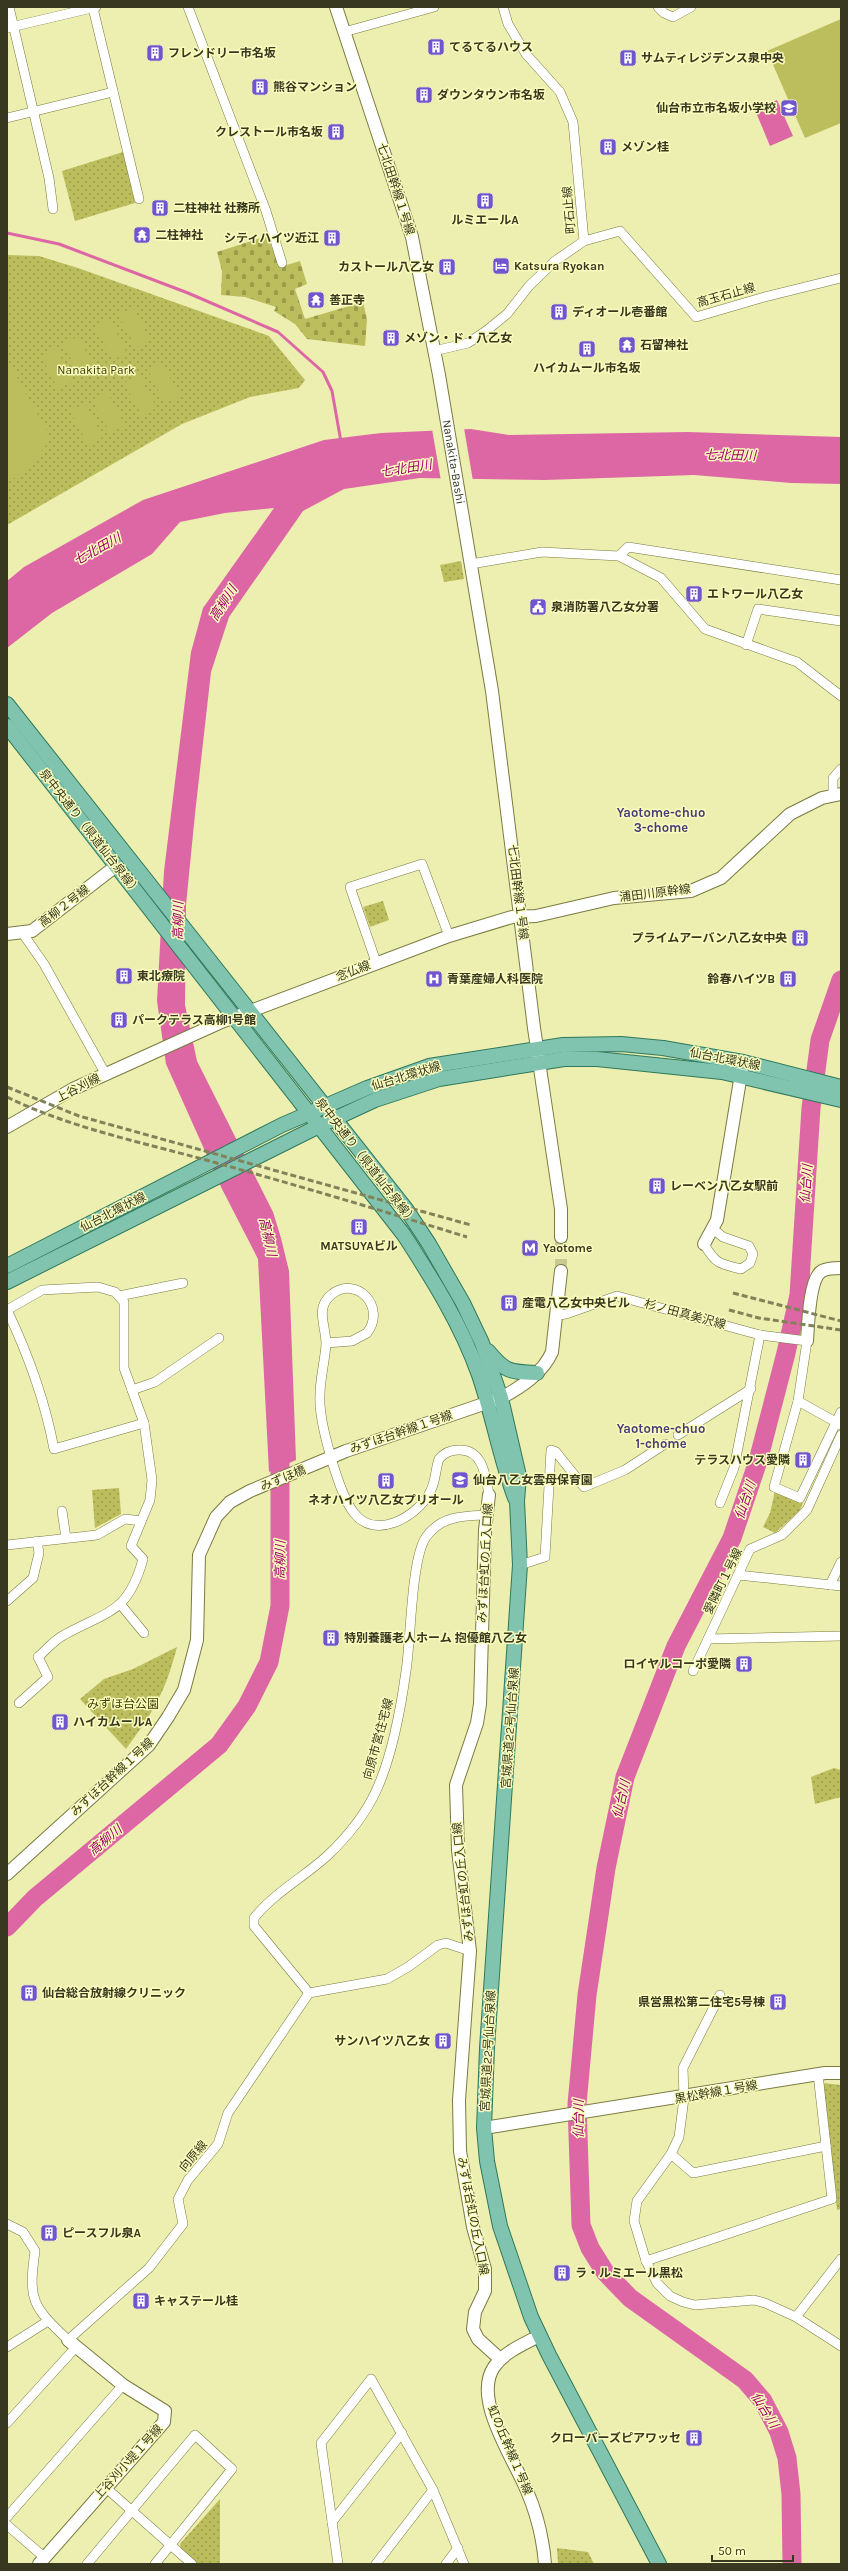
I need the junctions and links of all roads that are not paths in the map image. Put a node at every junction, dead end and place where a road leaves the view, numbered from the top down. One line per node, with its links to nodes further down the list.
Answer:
1 (9, 7): 9 (street)
2 (188, 7): 17 (street)
3 (336, 7): 10 (street, 七北田幹線１号線)
4 (434, 7): 10 (street)
5 (503, 7): 16 (street, 町石止線)
6 (658, 7): 7 (street)
7 (691, 7)
8 (94, 8): 9 (street); 11 (street)
9 (10, 26): 12 (street)
10 (344, 32): 19 (street, 七北田幹線１号線)
11 (113, 92): 12 (street); 14 (street)
12 (34, 111): 13 (street); 15 (street)
13 (7, 118)
14 (139, 199)
15 (53, 209)
16 (584, 241): 18 (street, 高玉石止線); 19 (street, 町石止線)
17 (282, 263)
18 (841, 278)
19 (434, 351): 20 (street, 七北田幹線１号線)
20 (438, 375): 21 (street, Nanakita-Bashi)
21 (469, 548): 23 (street, 七北田幹線１号線)
22 (619, 556): 23 (street); 24 (street); 26 (street)
23 (471, 564): 34 (street, 七北田幹線１号線)
24 (841, 580)
25 (841, 621): 26 (street)
26 (746, 645): 27 (street)
27 (841, 696)
28 (7, 704): 30 (main road)
29 (7, 726): 30 (main road)
30 (33, 747): 33 (main road, 泉中央通り（県道仙台泉線）); 39 (main road, 泉中央通り（県道仙台泉線）)
31 (841, 769): 32 (street)
32 (837, 795): 34 (street, 浦田川原幹線)
33 (116, 866): 35 (street, 高柳２号線); 40 (main road, 泉中央通り（県道仙台泉線）)
34 (517, 917): 37 (street, 念仏線); 42 (street, 七北田幹線１号線)
35 (21, 932): 36 (street, 高柳２号線); 45 (street)
36 (7, 934)
37 (450, 936): 38 (street, 念仏線); 38 (street)
38 (376, 962): 39 (street, 念仏線)
39 (248, 1010): 40 (street, 念仏線); 48 (main road, 泉中央通り（県道仙台泉線）)
40 (234, 1016): 41 (street, 念仏線); 49 (main road, 泉中央通り（県道仙台泉線）)
41 (198, 1032): 45 (street, 上谷刈線)
42 (537, 1049): 43 (main road, 仙台北環状線); 44 (street, 七北田幹線１号線); 48 (main road, 仙台北環状線)
43 (743, 1062): 46 (street); 47 (main road, 仙台北環状線)
44 (539, 1063): 46 (main road, 仙台北環状線); 50 (main road, 仙台北環状線); 54 (street, 七北田幹線１号線)
45 (105, 1073): 52 (street, 上谷刈線)
46 (741, 1077): 47 (main road, 仙台北環状線); 53 (street)
47 (835, 1092)
48 (324, 1106): 49 (main road, 仙台北環状線); 50 (main road, 泉中央通り（県道仙台泉線）)
49 (309, 1112): 51 (main road, 泉中央通り（県道仙台泉線）); 56 (main road, 仙台北環状線)
50 (334, 1118): 51 (main road, 仙台北環状線); 68 (main road, 泉中央通り（県道仙台泉線）)
51 (319, 1126): 59 (main road, 仙台北環状線); 72 (main road, 泉中央通り（県道仙台泉線）)
52 (7, 1127)
53 (713, 1229): 55 (street); 55 (street)
54 (561, 1237)
55 (704, 1244)
56 (7, 1266)
57 (841, 1268): 66 (street)
58 (561, 1271): 63 (street)
59 (7, 1282)
60 (183, 1283): 61 (street)
61 (119, 1296): 62 (street); 71 (street)
62 (7, 1310): 75 (street)
63 (558, 1315): 64 (street, 杉ノ田真美沢線); 69 (street)
64 (764, 1335): 66 (street, 杉ノ田真美沢線); 70 (street)
65 (219, 1338): 71 (street)
66 (803, 1341): 73 (street)
67 (326, 1343): 67 (street); 80 (street)
68 (482, 1343): 69 (main road); 72 (main road, 泉中央通り（県道仙台泉線）)
69 (537, 1373): 72 (street)
70 (751, 1389): 77 (street); 84 (street)
71 (132, 1390): 75 (street)
72 (494, 1400): 80 (street, みずほ台幹線１号線); 92 (main road, 宮城県道22号仙台泉線)
73 (798, 1401): 76 (street); 76 (street)
74 (841, 1412): 76 (street)
75 (144, 1423): 87 (street)
76 (838, 1424)
77 (678, 1435)
78 (841, 1435): 93 (street, 愛隣町１号線)
79 (665, 1444): 92 (street)
80 (332, 1458): 81 (street, みずほ台幹線１号線); 83 (street, みずほ台虹の丘入口線)
81 (315, 1464): 82 (street, みずほ橋)
82 (250, 1491): 103 (street, みずほ台幹線１号線)
83 (489, 1494): 86 (street, みずほ台虹の丘入口線)
84 (720, 1503)
85 (62, 1511): 88 (street)
86 (486, 1515): 104 (street, みずほ台虹の丘入口線); 105 (street, 向原市営住宅線)
87 (142, 1521): 88 (street); 97 (street)
88 (66, 1538): 89 (street)
89 (37, 1541): 90 (street); 96 (street)
90 (8, 1542)
91 (841, 1562): 94 (street)
92 (520, 1565): 110 (main road, 宮城県道22号仙台泉線)
93 (738, 1575): 94 (street); 100 (street, 愛隣町１号線)
94 (830, 1585): 95 (street)
95 (841, 1586)
96 (7, 1601)
97 (121, 1605): 98 (street); 102 (street)
98 (144, 1634)
99 (841, 1636): 100 (street)
100 (708, 1639): 101 (street, 愛隣町１号線)
101 (693, 1671)
102 (19, 1703)
103 (9, 1867)
104 (470, 1951): 105 (street); 122 (street, みずほ台虹の丘入口線)
105 (310, 1993): 119 (street, 向原線)
106 (720, 1995): 109 (street)
107 (841, 2073): 108 (street, 黒松幹線１号線)
108 (818, 2074): 109 (street, 黒松幹線１号線); 111 (street)
109 (684, 2098): 110 (street, 黒松幹線１号線); 112 (street)
110 (484, 2128): 118 (main road, 宮城県道22号仙台泉線)
111 (826, 2146): 112 (street); 115 (street)
112 (671, 2154): 115 (street)
113 (7, 2224): 117 (street)
114 (841, 2259): 116 (street)
115 (646, 2261): 116 (street)
116 (796, 2317): 120 (street)
117 (48, 2321): 119 (street); 121 (street)
118 (539, 2336): 122 (street, 虹の丘幹線１号線); 143 (main road, 宮城県道22号仙台泉線)
119 (73, 2343): 123 (street, 上谷刈小堤１号線); 124 (street, 向原線)
120 (841, 2346)
121 (7, 2347)
122 (500, 2359): 142 (street, 虹の丘幹線１号線)
123 (123, 2385): 126 (street, 上谷刈小堤１号線); 129 (street)
124 (7, 2423)
125 (402, 2433): 127 (street); 130 (street); 130 (street)
126 (105, 2487): 128 (street); 134 (street, 上谷刈小堤１号線)
127 (433, 2490): 133 (street); 139 (street)
128 (131, 2511): 132 (street); 132 (street); 135 (street)
129 (7, 2517)
130 (332, 2522): 138 (street)
131 (7, 2525): 134 (street)
132 (170, 2546): 136 (street); 137 (street)
133 (458, 2548): 140 (street); 141 (street)
134 (41, 2561)
135 (88, 2564)
136 (155, 2564)
137 (192, 2564)
138 (338, 2564)
139 (376, 2564)
140 (446, 2564)
141 (464, 2564)
142 (545, 2564)
143 (659, 2564)

